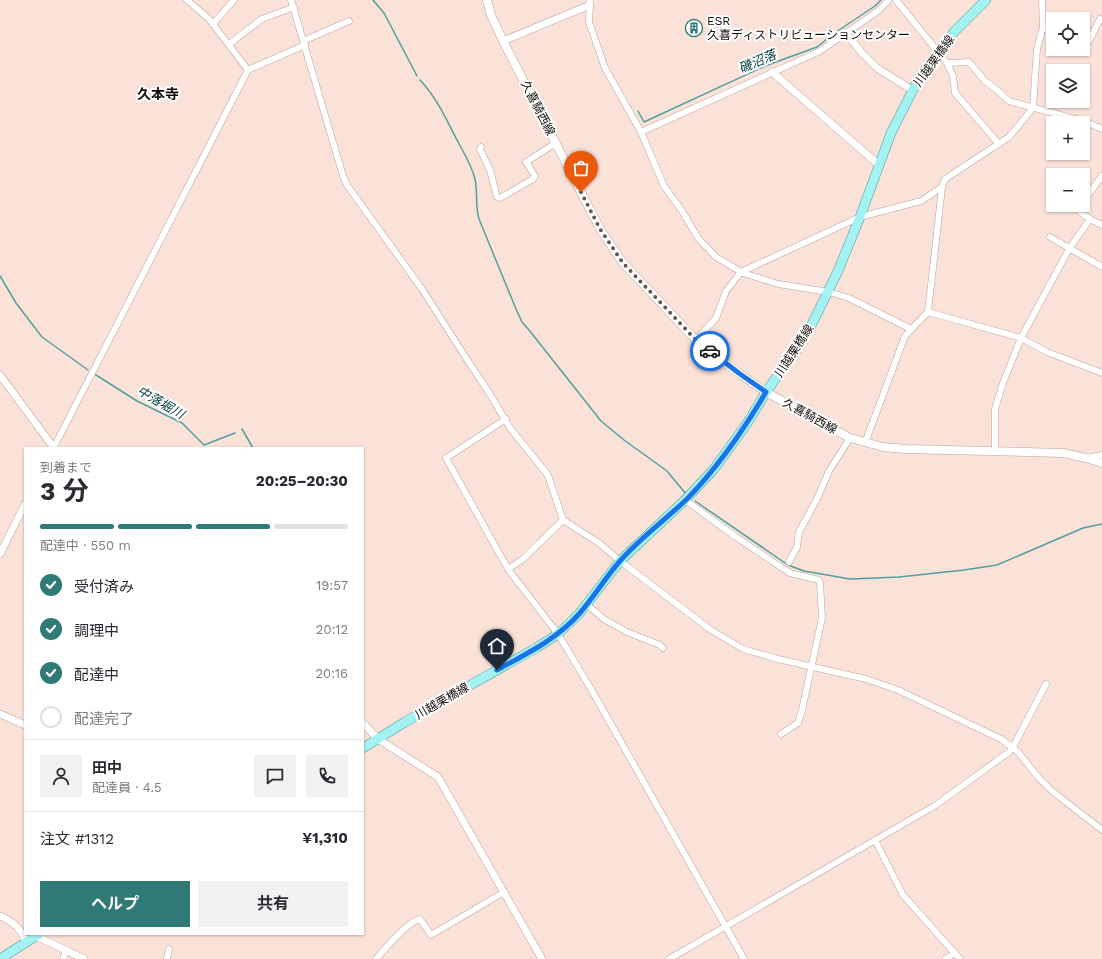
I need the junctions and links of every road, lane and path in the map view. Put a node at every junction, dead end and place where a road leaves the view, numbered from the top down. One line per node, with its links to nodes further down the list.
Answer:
1 (188, 0): 13 (street)
2 (234, 0): 13 (street)
3 (292, 0): 10 (street)
4 (487, 0): 18 (main road, 久喜騎西線)
5 (889, 0): 16 (street)
6 (896, 0): 21 (street)
7 (986, 0): 21 (main road, 川越栗橋線)
8 (1042, 0): 14 (street)
9 (590, 2): 18 (street); 28 (street)
10 (294, 7): 19 (street); 20 (street)
11 (1102, 20): 17 (street)
12 (349, 22): 19 (street)
13 (213, 24): 20 (street)
14 (1043, 27): 15 (street); 26 (street)
15 (1046, 28)
16 (846, 33): 24 (street); 25 (street)
17 (1090, 39)
18 (503, 41): 29 (main road, 久喜騎西線)
19 (304, 43): 23 (street); 52 (street)
20 (229, 44): 23 (street)
21 (938, 53): 22 (street); 25 (main road, 川越栗橋線)
22 (947, 63): 26 (street); 30 (street)
23 (248, 70): 56 (street)
24 (772, 72): 28 (street); 32 (street)
25 (912, 90): 32 (main road, 川越栗橋線)
26 (1033, 108): 27 (street); 30 (street)
27 (1102, 129)
28 (641, 132): 43 (street)
29 (556, 143): 31 (street); 48 (main road, 久喜騎西線)
30 (999, 144): 34 (street)
31 (481, 147)
32 (878, 166): 37 (main road, 川越栗橋線)
33 (1102, 176): 35 (street)
34 (942, 187): 37 (street); 45 (street)
35 (1090, 192)
36 (1080, 212): 38 (street)
37 (860, 217): 43 (street); 44 (main road, 川越栗橋線)
38 (1090, 219): 39 (street); 41 (street)
39 (1102, 225)
40 (1050, 237): 41 (street)
41 (1069, 249): 42 (street); 47 (street)
42 (1102, 267)
43 (741, 272): 44 (street); 48 (street)
44 (829, 292): 46 (street); 51 (main road, 川越栗橋線)
45 (928, 312): 46 (street); 47 (street)
46 (911, 329): 54 (street)
47 (1021, 338): 49 (street); 57 (street)
48 (696, 340): 51 (main road, 久喜騎西線)
49 (1102, 372)
50 (0, 375): 55 (street)
51 (766, 392): 53 (main road, 久喜騎西線); 61 (main road, 川越栗橋線)
52 (506, 419): 63 (street); 67 (street)
53 (850, 438): 54 (main road, 久喜騎西線); 66 (street)
54 (864, 443): 57 (main road, 久喜騎西線)
55 (53, 447)
56 (55, 447)
57 (995, 451): 59 (main road, 久喜騎西線)
58 (1102, 455): 59 (street)
59 (1086, 458): 60 (main road, 久喜騎西線)
60 (1102, 463)
61 (685, 500): 65 (main road, 川越栗橋線); 71 (street)
62 (24, 506): 64 (street)
63 (563, 520): 65 (street); 67 (street)
64 (0, 554)
65 (620, 561): 68 (main road, 川越栗橋線); 71 (street)
66 (789, 562)
67 (508, 569): 69 (street)
68 (586, 604): 69 (main road, 川越栗橋線); 70 (street)
69 (558, 634): 77 (main road, 川越栗橋線); 84 (street)
70 (663, 648)
71 (811, 666): 76 (street); 79 (street)
72 (1046, 684): 79 (street)
73 (0, 714): 75 (street)
74 (364, 724): 77 (street)
75 (24, 726)
76 (782, 734)
77 (378, 739): 78 (main road, 川越栗橋線); 82 (street)
78 (364, 747)
79 (1013, 747): 80 (street); 81 (street)
80 (1102, 830)
81 (875, 840): 84 (street); 89 (street)
82 (504, 892): 94 (street); 95 (street)
83 (0, 916): 86 (street)
84 (726, 927): 96 (street); 97 (street)
85 (37, 935): 86 (main road); 88 (street)
86 (26, 942): 90 (main road)
87 (169, 949): 93 (street)
88 (66, 950): 91 (street); 92 (street)
89 (955, 953): 98 (street); 99 (street)
90 (0, 959)
91 (64, 959)
92 (84, 959)
93 (167, 959)
94 (376, 959)
95 (542, 959)
96 (669, 959)
97 (744, 959)
98 (945, 959)
99 (960, 959)

